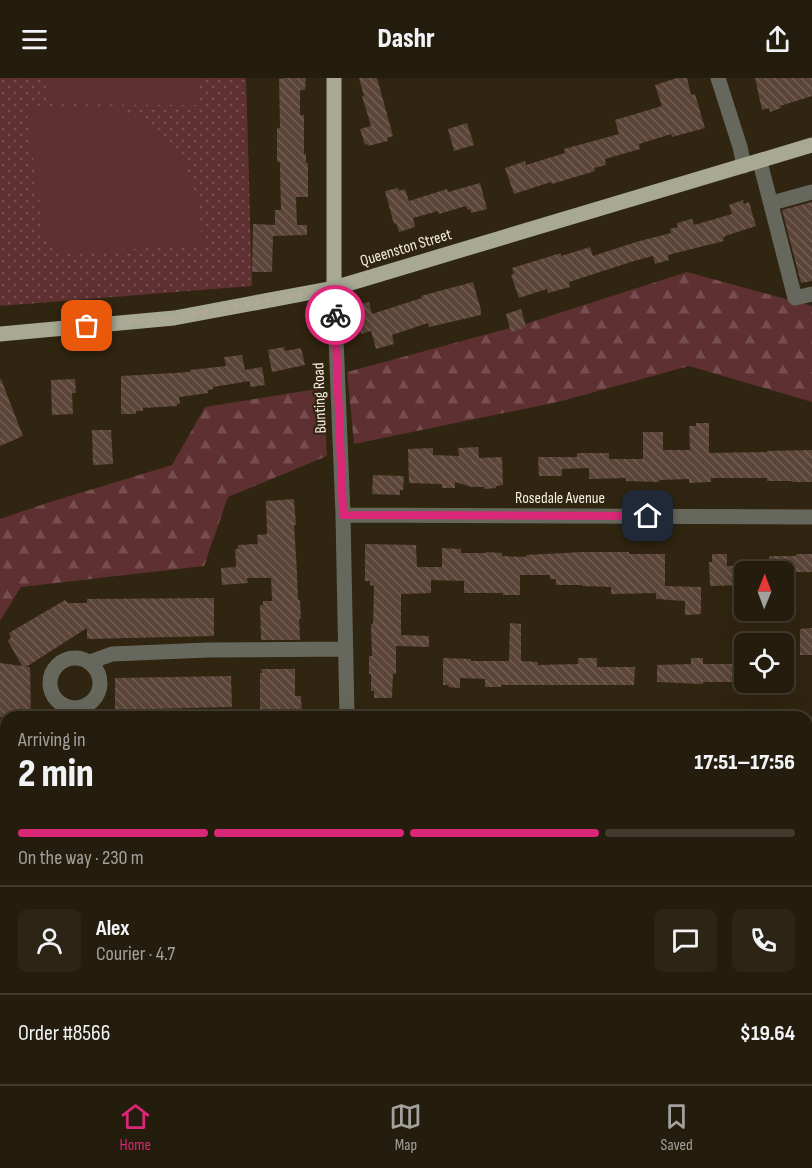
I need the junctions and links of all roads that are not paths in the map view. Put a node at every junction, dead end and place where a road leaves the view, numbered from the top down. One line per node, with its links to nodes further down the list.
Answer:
1 (334, 78): 8 (main road, Bunting Road)
2 (718, 78): 5 (street)
3 (812, 145): 4 (main road, Queenston Street)
4 (760, 162): 5 (main road, Queenston Street); 7 (street)
5 (744, 166): 8 (main road, Queenston Street)
6 (812, 192): 7 (street)
7 (771, 203): 9 (street)
8 (334, 288): 10 (main road, Queenston Street); 11 (street, Bunting Road)
9 (812, 294)
10 (0, 334)
11 (343, 515): 12 (street, Rosedale Avenue); 13 (street, Bunting Road)
12 (812, 517)
13 (346, 649): 14 (street); 15 (street, Bunting Road)
14 (90, 662)
15 (347, 711)

